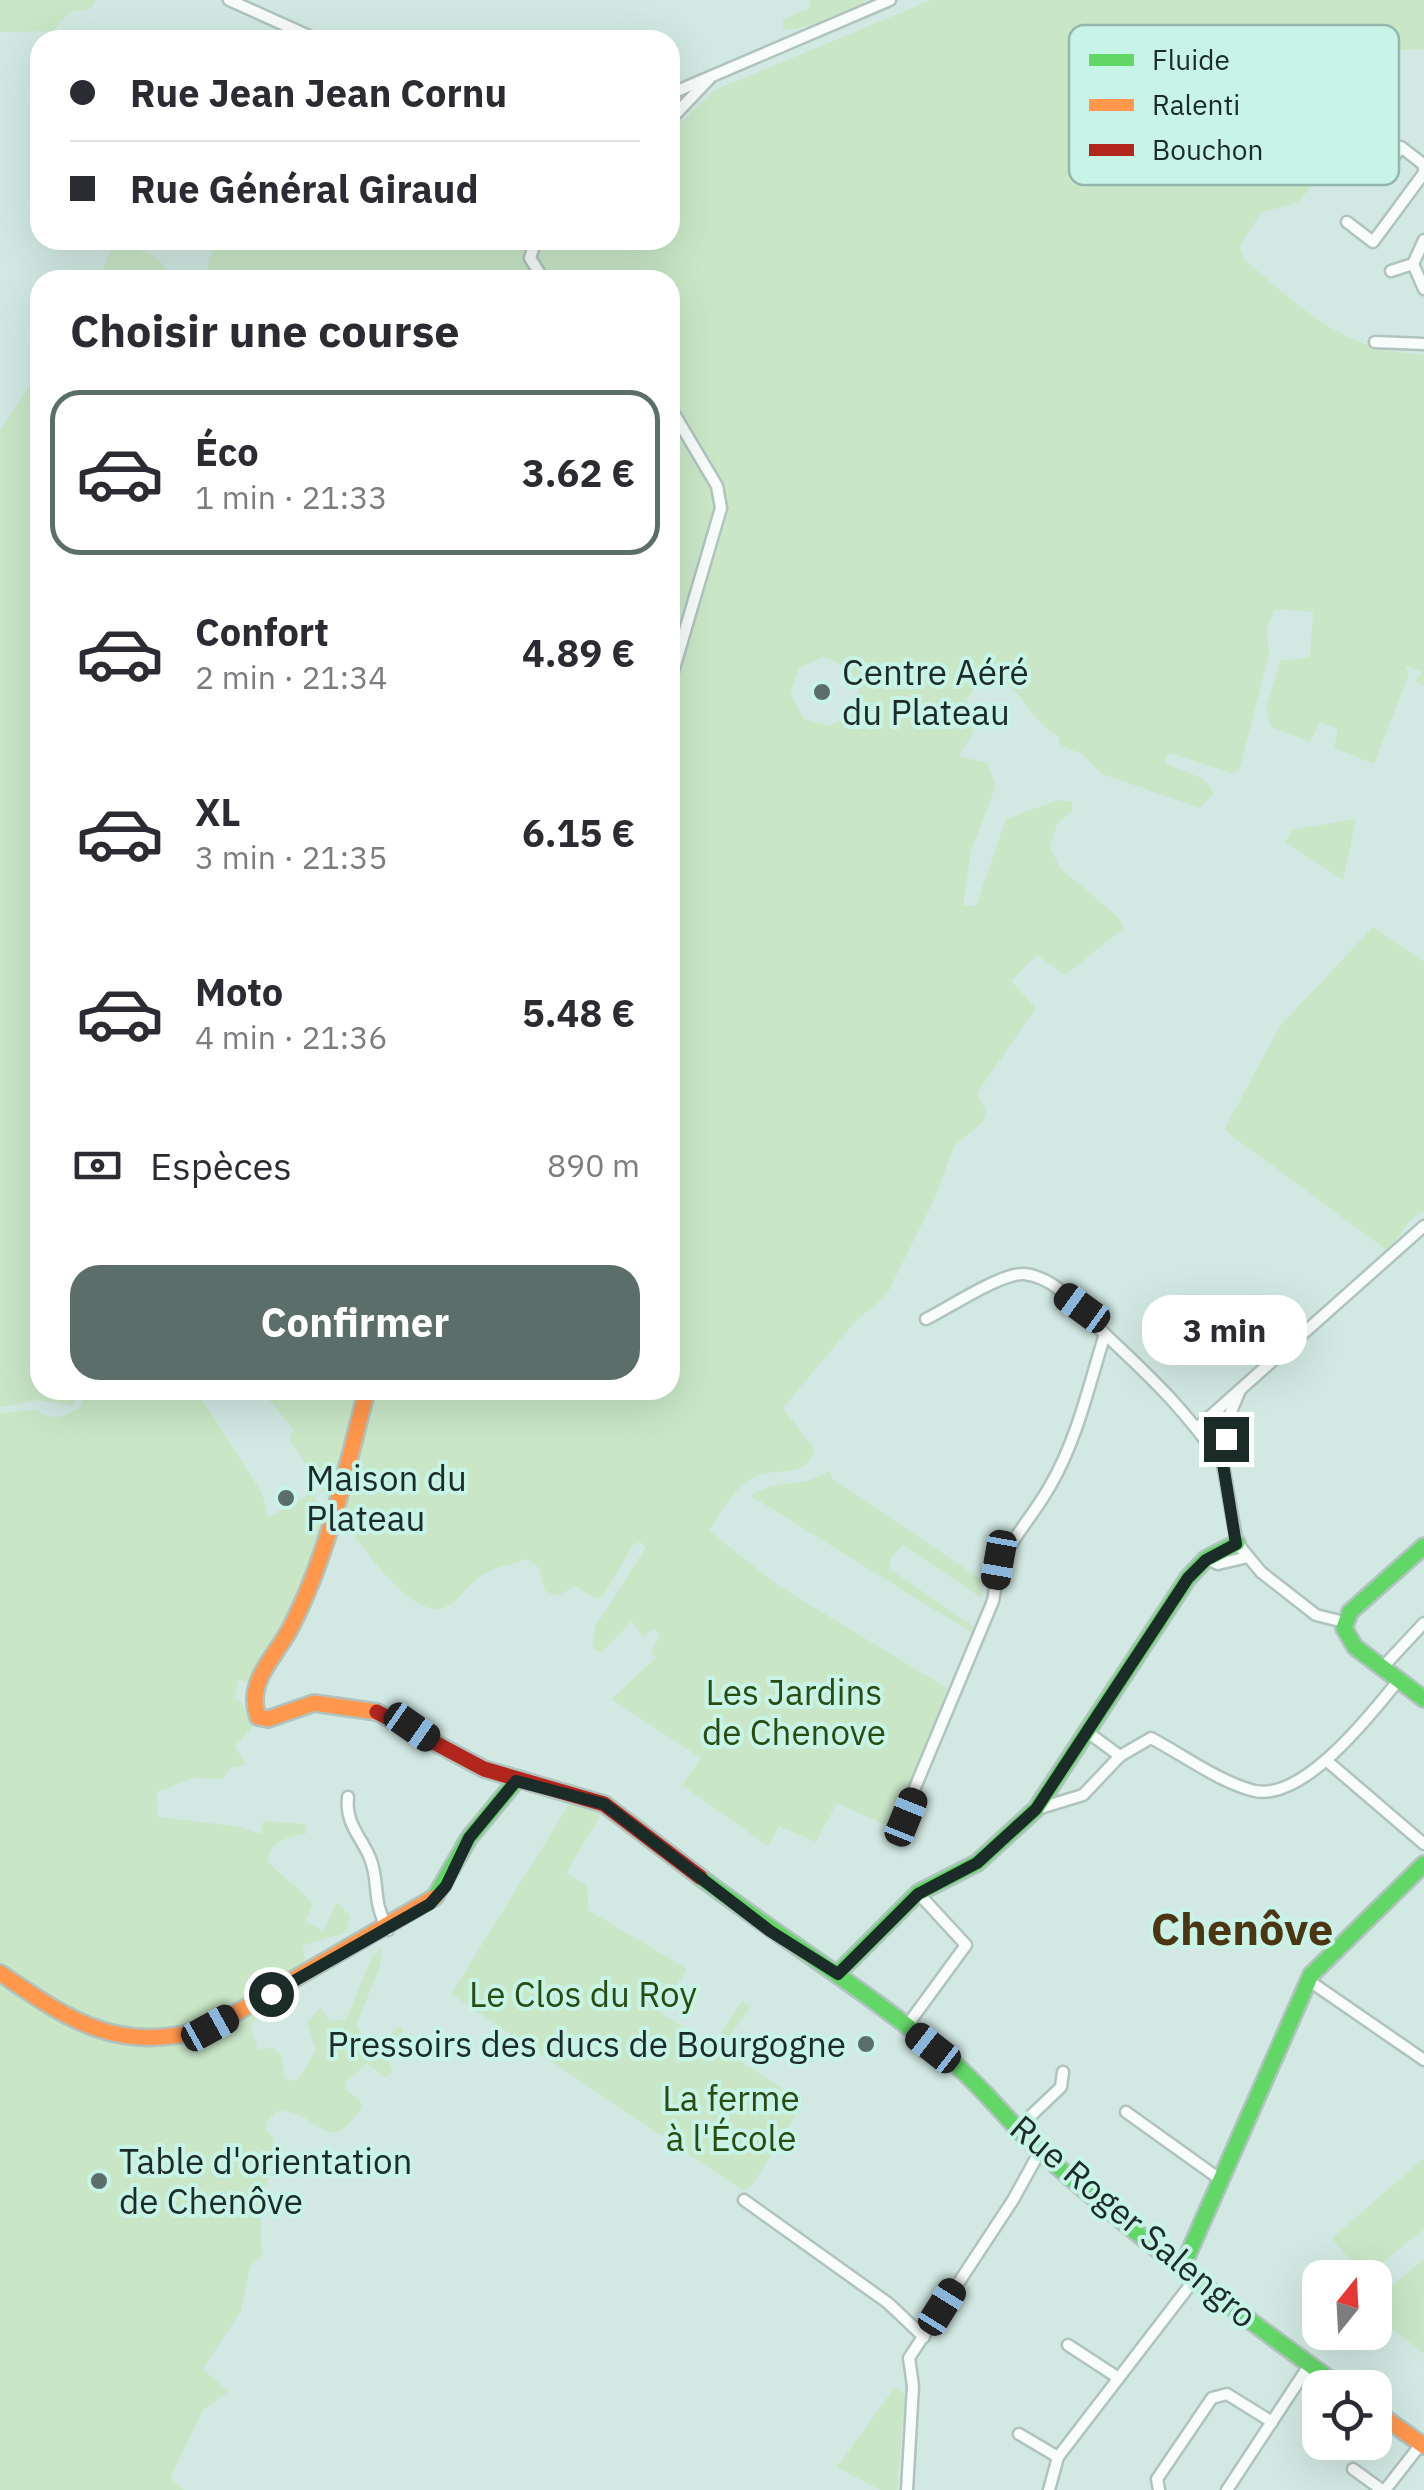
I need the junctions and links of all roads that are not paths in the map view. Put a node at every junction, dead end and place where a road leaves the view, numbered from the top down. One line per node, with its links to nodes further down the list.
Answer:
1 (229, 0): 3 (street)
2 (890, 0): 4 (street)
3 (296, 30)
4 (713, 75): 5 (street); 6 (street)
5 (680, 90)
6 (680, 110)
7 (1399, 151): 8 (street)
8 (1424, 164): 9 (street)
9 (1347, 222)
10 (1424, 240): 11 (street)
11 (1412, 264): 12 (street); 13 (street)
12 (1392, 272)
13 (1424, 289)
14 (1375, 342): 15 (street)
15 (1424, 344)
16 (680, 424): 17 (street)
17 (680, 648)
18 (1424, 1226): 21 (street)
19 (926, 1320): 20 (street)
20 (1105, 1334): 23 (street); 40 (street)
21 (1243, 1384): 23 (street); 24 (street)
22 (365, 1400): 37 (street, Rue Roger Salengro)
23 (1198, 1427): 24 (street)
24 (1223, 1464): 25 (street)
25 (1236, 1544): 27 (street); 28 (street)
26 (1424, 1546): 29 (street)
27 (1248, 1558): 28 (street); 29 (street)
28 (1206, 1560): 34 (street)
29 (1344, 1622): 31 (street)
30 (1424, 1623): 31 (street)
31 (1382, 1668): 32 (street)
32 (1398, 1681): 33 (street); 36 (street)
33 (1424, 1699)
34 (1086, 1732): 35 (street); 39 (street)
35 (1120, 1756): 36 (street); 39 (street)
36 (1326, 1761): 41 (street)
37 (516, 1781): 44 (street); 46 (street, Rue Roger Salengro)
38 (348, 1798): 44 (street)
39 (1036, 1809): 43 (street)
40 (896, 1833)
41 (1424, 1844)
42 (1424, 1864): 47 (street)
43 (918, 1894): 46 (street); 48 (street)
44 (388, 1930): 45 (street)
45 (0, 1973)
46 (838, 1974): 48 (street, Rue Roger Salengro)
47 (1308, 1980): 49 (street); 54 (street)
48 (906, 2027): 52 (street, Rue Roger Salengro)
49 (1424, 2060)
50 (1063, 2072): 52 (street)
51 (1126, 2112): 54 (street)
52 (1018, 2128): 53 (street, Rue Roger Salengro)
53 (1040, 2152): 56 (street, Rue Roger Salengro); 57 (street)
54 (1221, 2180): 56 (street)
55 (744, 2200): 57 (street)
56 (1188, 2274): 59 (street, Rue Roger Salengro); 61 (street)
57 (924, 2336): 68 (street)
58 (1068, 2345): 61 (street)
59 (1310, 2364): 60 (street, Rue Roger Salengro); 62 (street)
60 (1318, 2370)
61 (1118, 2377): 66 (street)
62 (1272, 2422): 70 (street); 71 (street)
63 (1392, 2423): 65 (street)
64 (1019, 2434): 66 (street)
65 (1422, 2445): 72 (street)
66 (1058, 2457): 69 (street)
67 (1353, 2469): 72 (street)
68 (907, 2490)
69 (1050, 2490)
70 (1159, 2490)
71 (1227, 2490)
72 (1383, 2490)

